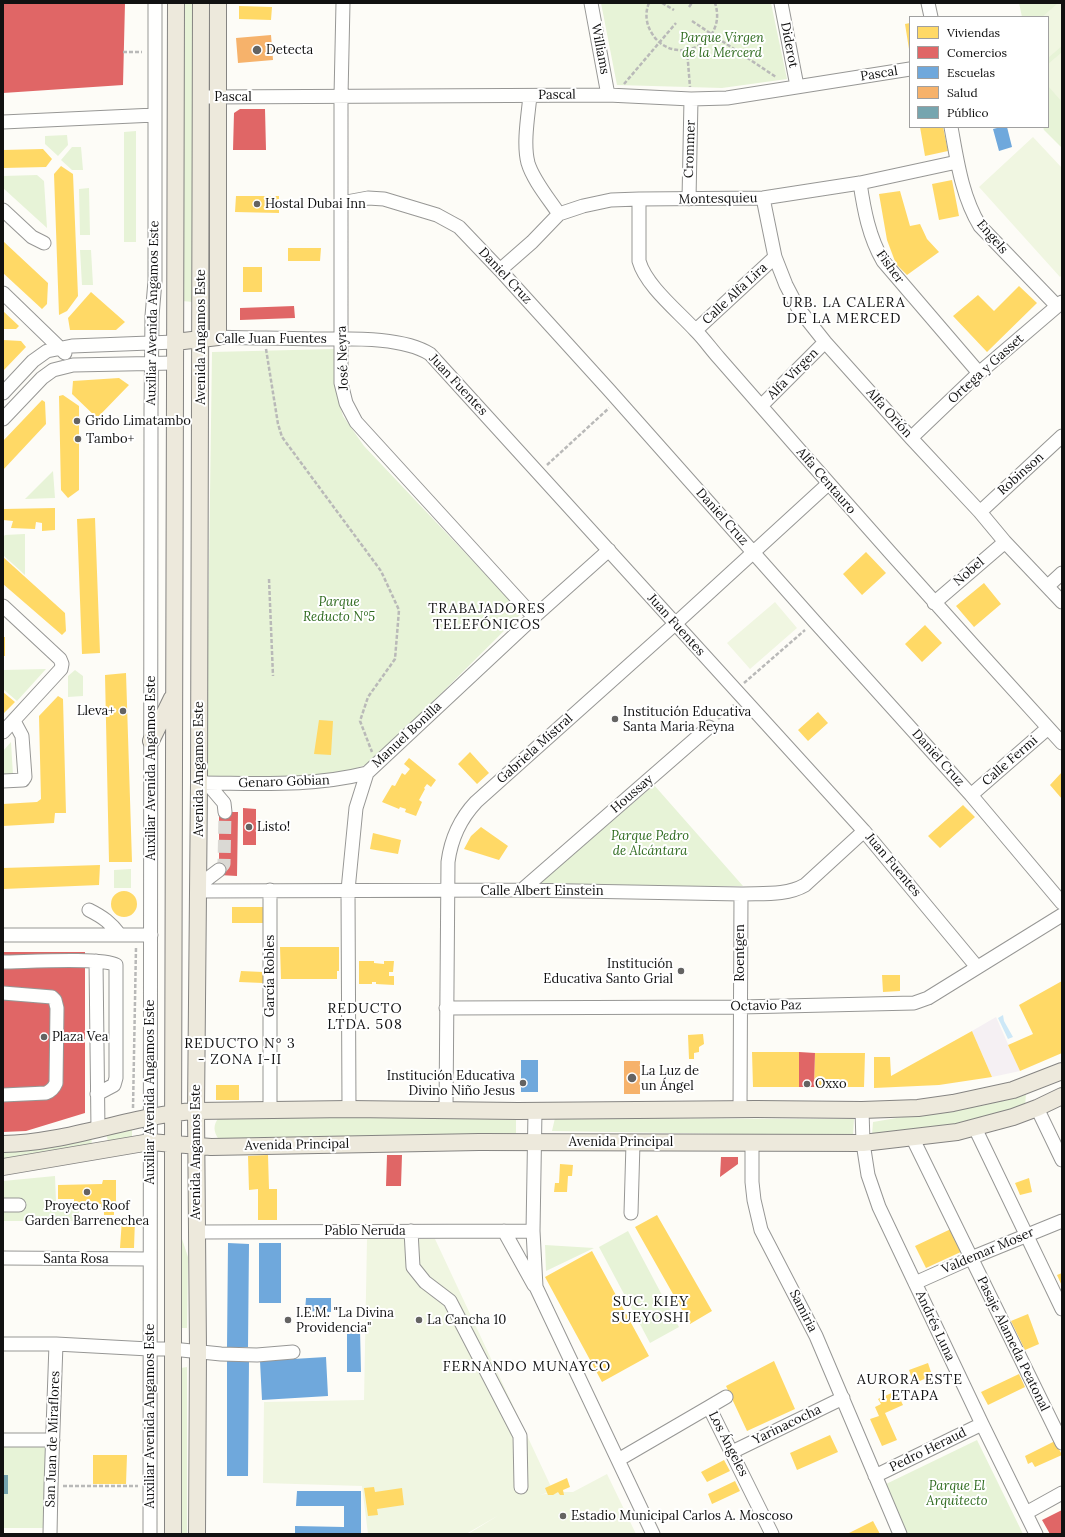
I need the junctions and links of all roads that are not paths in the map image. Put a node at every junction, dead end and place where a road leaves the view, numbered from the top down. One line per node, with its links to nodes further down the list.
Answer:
1 (155, 3): 17 (street, Auxiliar Avenida Angamos Este)
2 (176, 3): 37 (main road, Avenida Angamos Este)
3 (201, 3): 15 (main road, Avenida Angamos Este)
4 (218, 3): 15 (main road)
5 (343, 3): 13 (street, José Neyra)
6 (591, 3): 12 (street, Williams)
7 (781, 3): 11 (street, Diderot)
8 (928, 3): 9 (street)
9 (931, 16)
10 (909, 69): 11 (street, Pascal)
11 (794, 87): 16 (street, Pascal)
12 (611, 95): 14 (street, Pascal); 16 (street, Pascal)
13 (341, 96): 14 (street, Pascal); 15 (street, Pascal); 25 (street, José Neyra)
14 (530, 96): 26 (street)
15 (209, 97): 34 (main road); 36 (main road, Avenida Angamos Este)
16 (691, 99): 24 (street, Crommer)
17 (155, 115): 18 (street); 39 (street, Auxiliar Avenida Angamos Este)
18 (3, 122)
19 (951, 128): 20 (street, Engels)
20 (957, 162): 21 (street, Montesquieu); 32 (street, Engels)
21 (860, 183): 22 (street, Montesquieu); 44 (street, Fisher)
22 (763, 198): 24 (street, Montesquieu); 29 (street, Alfa Orión)
23 (638, 199): 24 (street, Montesquieu); 26 (street, Montesquieu); 33 (street, Alfa Centauro)
24 (689, 199)
25 (341, 203): 30 (street, Daniel Cruz); 35 (street, José Neyra)
26 (559, 214): 30 (street, Montesquieu)
27 (5, 215): 28 (street)
28 (44, 243)
29 (775, 257): 33 (street, Calle Alfa Lira); 38 (street, Alfa Orión)
30 (500, 270): 54 (street, Daniel Cruz)
31 (3, 293): 40 (street)
32 (1059, 304): 44 (street, Ortega y Gasset)
33 (696, 330): 46 (street, Alfa Centauro)
34 (218, 337): 35 (street, Calle Juan Fuentes); 36 (main road, Calle Juan Fuentes)
35 (342, 339): 53 (street, Juan Fuentes); 60 (street, José Neyra)
36 (201, 340): 37 (main road, Calle Juan Fuentes); 42 (main road); 71 (main road, Avenida Angamos Este)
37 (175, 342): 39 (street); 42 (main road, Avenida Angamos Este)
38 (825, 342): 46 (street, Alfa Virgen); 49 (street, Alfa Orión)
39 (152, 344): 40 (street); 41 (street, Auxiliar Avenida Angamos Este)
40 (61, 348): 43 (street); 45 (street)
41 (152, 363): 42 (street); 43 (street); 67 (street, Auxiliar Avenida Angamos Este)
42 (175, 363): 62 (main road, Avenida Angamos Este)
43 (72, 365): 47 (street)
44 (979, 373): 49 (street, Ortega y Gasset)
45 (3, 393)
46 (761, 406): 50 (street, Alfa Centauro)
47 (3, 418)
48 (1062, 436): 51 (street, Robinson)
49 (912, 438): 51 (street, Alfa Orión)
50 (828, 484): 54 (street, Gabriela Mistral); 58 (street, Alfa Centauro)
51 (980, 512): 52 (street, Alfa Orión)
52 (1005, 542): 56 (street, Alfa Orión); 58 (street, Nobel)
53 (609, 550): 60 (street, Manuel Bonilla); 61 (street, Juan Fuentes)
54 (753, 552): 61 (street, Gabriela Mistral); 72 (street, Daniel Cruz)
55 (1062, 573): 56 (street)
56 (1048, 586): 57 (street, Alfa Orión)
57 (1062, 602)
58 (934, 603): 65 (street, Alfa Centauro)
59 (3, 606): 63 (street)
60 (534, 617): 69 (street, Manuel Bonilla)
61 (675, 624): 74 (street, Juan Fuentes); 80 (street, Gabriela Mistral)
62 (174, 694): 67 (main road); 107 (main road, Avenida Angamos Este)
63 (14, 721): 66 (street); 70 (street)
64 (709, 727): 79 (street, Houssay)
65 (1048, 728): 68 (street, Alfa Centauro); 72 (street, Calle Fermi)
66 (3, 732)
67 (151, 741): 87 (street, Auxiliar Avenida Angamos Este)
68 (1062, 743)
69 (372, 768): 71 (street, Genaro Gobian); 78 (street, Manuel Bonilla)
70 (3, 781)
71 (203, 783): 73 (street); 76 (main road, Avenida Angamos Este)
72 (971, 795): 82 (street, Daniel Cruz)
73 (225, 812)
74 (864, 831): 81 (street, Calle Albert Einstein); 90 (street, Juan Fuentes)
75 (219, 870): 76 (street)
76 (198, 888): 77 (street, Calle Albert Einstein); 104 (main road, Avenida Angamos Este)
77 (270, 890): 78 (street, Calle Albert Einstein); 105 (street, García Robles)
78 (348, 890): 80 (street, Calle Albert Einstein); 101 (street, Manuel Bonilla)
79 (522, 890): 80 (street, Calle Albert Einstein); 81 (street, Calle Albert Einstein)
80 (447, 891): 93 (street, Gabriela Mistral)
81 (741, 894): 92 (street, Roentgen)
82 (1062, 903)
83 (89, 910): 86 (street)
84 (1062, 915): 90 (street, Octavio Paz)
85 (3, 935): 86 (street)
86 (120, 935): 87 (street)
87 (151, 935): 108 (street, Auxiliar Avenida Angamos Este)
88 (96, 961): 89 (street); 96 (street); 96 (street)
89 (3, 962)
90 (977, 967): 92 (street, Octavio Paz)
91 (3, 993): 97 (street)
92 (740, 1007): 93 (street, Octavio Paz); 100 (street, Roentgen)
93 (446, 1008): 102 (street, Gabriela Mistral)
94 (1062, 1071): 95 (main road)
95 (1034, 1082): 99 (main road); 103 (main road)
96 (97, 1094): 110 (street)
97 (3, 1095)
98 (1062, 1096): 99 (main road, Avenida Principal)
99 (1040, 1107): 109 (main road, Avenida Principal); 121 (street)
100 (740, 1109): 103 (main road); 106 (main road)
101 (349, 1110): 102 (main road); 105 (main road)
102 (446, 1110): 106 (main road)
103 (862, 1110): 117 (street, Andrés Luna)
104 (196, 1111): 105 (main road); 107 (main road); 119 (main road, Avenida Angamos Este)
105 (270, 1111)
106 (535, 1111): 113 (street)
107 (173, 1113): 108 (main road); 114 (main road, Avenida Angamos Este)
108 (150, 1117): 110 (main road); 112 (street, Auxiliar Avenida Angamos Este)
109 (975, 1128): 111 (main road, Avenida Principal); 131 (street)
110 (98, 1130): 118 (main road); 120 (main road)
111 (912, 1137): 117 (main road, Avenida Principal); 133 (street, Pasaje Alameda Peatonal)
112 (150, 1142): 114 (main road, Avenida Principal); 120 (main road, Avenida Principal); 134 (street, Auxiliar Avenida Angamos Este)
113 (535, 1142): 115 (main road, Avenida Principal); 119 (main road, Avenida Principal); 129 (street)
114 (173, 1143): 119 (main road, Avenida Principal); 141 (main road, Avenida Angamos Este)
115 (633, 1143): 116 (main road, Avenida Principal); 125 (street)
116 (752, 1143): 117 (main road, Avenida Principal); 145 (street, Samiria)
117 (863, 1143): 135 (street, Andrés Luna)
118 (3, 1144)
119 (196, 1146): 130 (main road, Avenida Angamos Este)
120 (100, 1150): 122 (main road, Avenida Principal)
121 (1062, 1160)
122 (3, 1167)
123 (3, 1205): 124 (street)
124 (19, 1205)
125 (631, 1213)
126 (1062, 1221): 131 (street, Valdemar Moser)
127 (411, 1231): 128 (street, Pablo Neruda); 130 (street, Pablo Neruda); 154 (street)
128 (504, 1231): 129 (street, Pablo Neruda); 136 (street)
129 (533, 1231): 136 (street)
130 (197, 1232): 142 (main road, Avenida Angamos Este)
131 (1026, 1235): 133 (street, Valdemar Moser); 137 (street)
132 (3, 1258): 134 (street, Santa Rosa)
133 (971, 1258): 135 (street, Valdemar Moser); 150 (street, Pasaje Alameda Peatonal)
134 (150, 1259): 140 (street, Auxiliar Avenida Angamos Este)
135 (915, 1283): 147 (street, Andrés Luna)
136 (536, 1287): 152 (street)
137 (1062, 1308)
138 (3, 1344): 139 (street)
139 (56, 1344): 140 (street); 149 (street, San Juan de Miraflores)
140 (149, 1349): 141 (street); 158 (street, Auxiliar Avenida Angamos Este)
141 (172, 1349): 142 (street); 159 (main road, Avenida Angamos Este)
142 (198, 1351): 143 (street); 160 (main road, Avenida Angamos Este)
143 (293, 1352)
144 (726, 1397): 146 (street)
145 (843, 1398): 151 (street, Yarinacocha); 153 (street, Samiria)
146 (709, 1407): 151 (street, Los Ángeles); 152 (street, Los Ángeles)
147 (982, 1424): 153 (street, Pedro Heraud); 156 (street, Andrés Luna)
148 (3, 1440): 149 (street)
149 (53, 1440): 157 (street, San Juan de Miraflores)
150 (1062, 1443)
151 (732, 1452): 162 (street, Los Ángeles)
152 (618, 1460): 161 (street)
153 (875, 1476): 163 (street, Samiria)
154 (521, 1487)
155 (1062, 1493): 156 (street)
156 (1026, 1513): 164 (street, Andrés Luna)
157 (50, 1534)
158 (150, 1534)
159 (173, 1534)
160 (197, 1534)
161 (653, 1534)
162 (772, 1534)
163 (900, 1534)
164 (1036, 1534)

